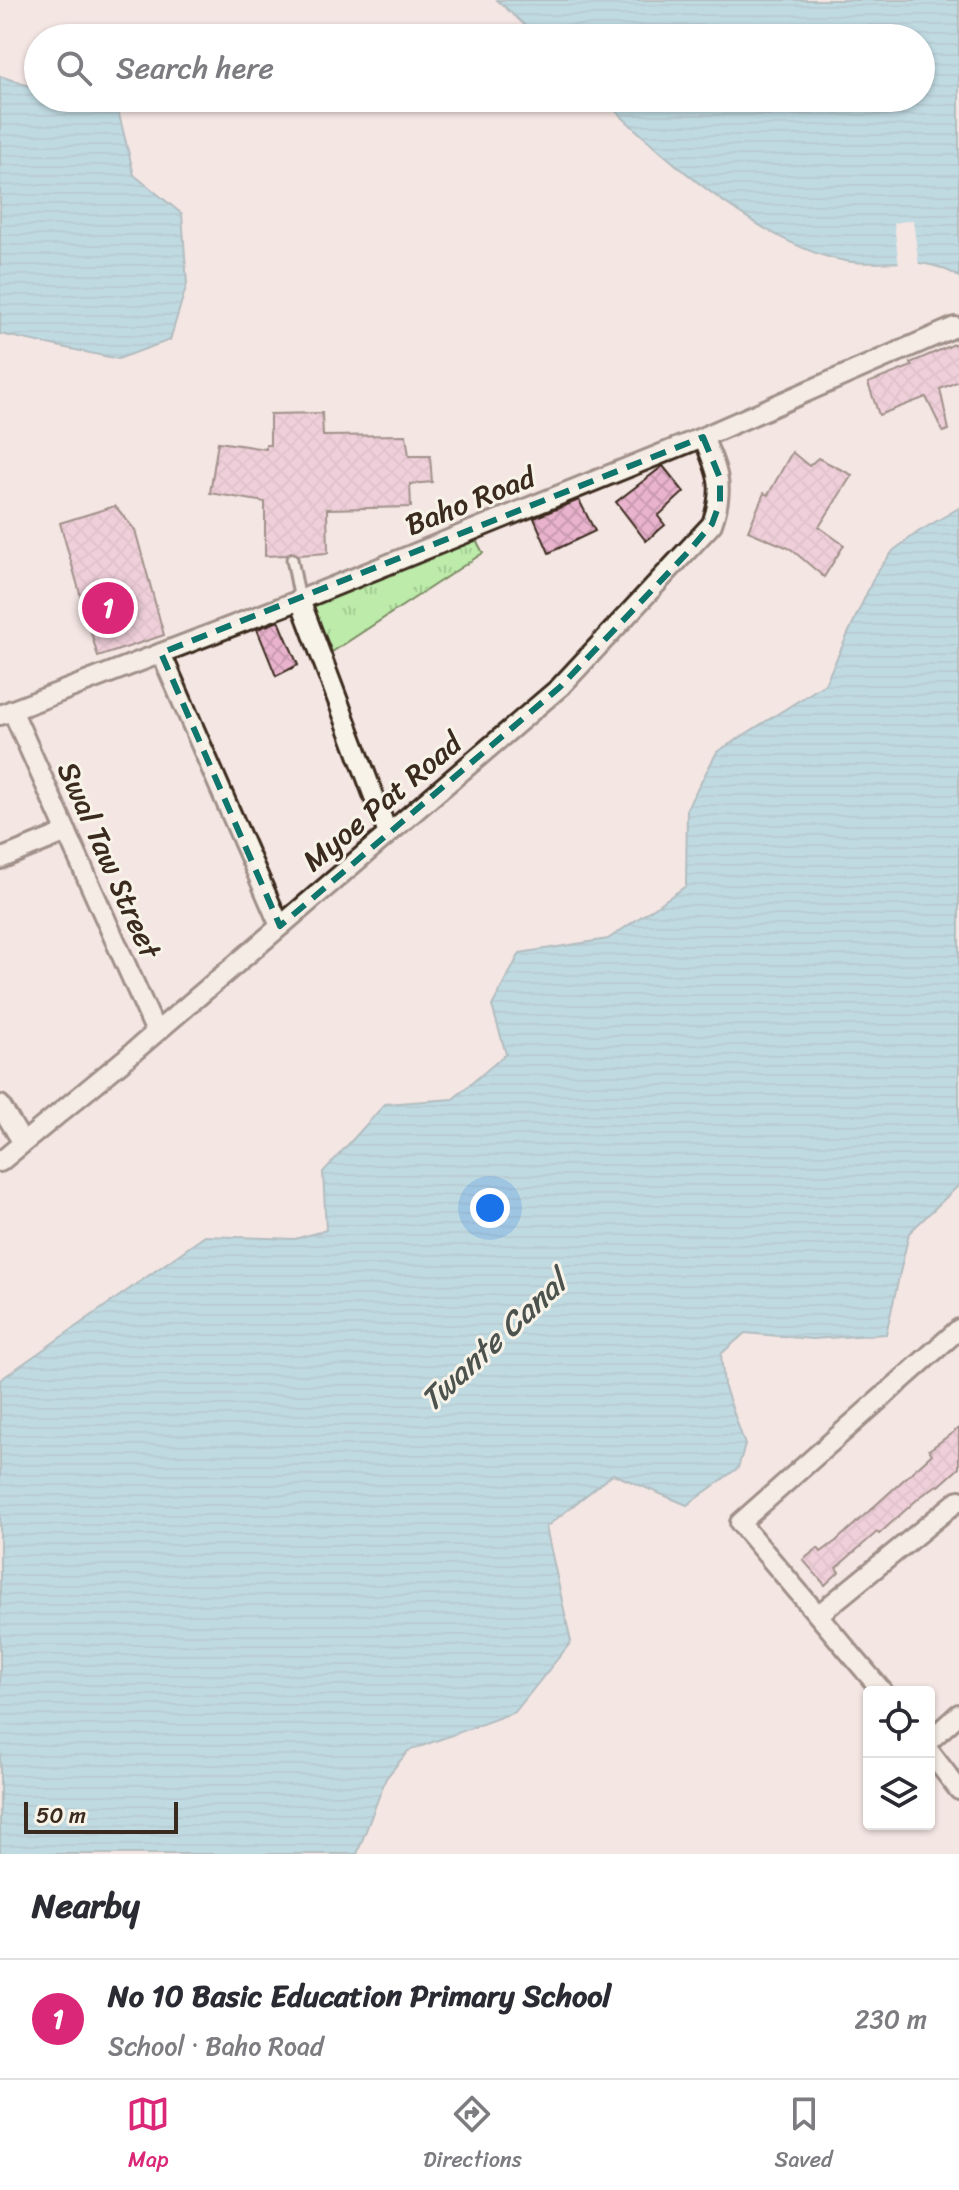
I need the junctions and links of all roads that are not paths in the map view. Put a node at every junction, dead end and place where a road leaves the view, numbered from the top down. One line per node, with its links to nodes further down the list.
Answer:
1 (955, 327): 2 (street, Baho Road)
2 (703, 437): 4 (street, Baho Road); 8 (street, Myoe Pat Road)
3 (292, 559): 4 (lane)
4 (300, 600): 5 (street, Baho Road); 8 (street)
5 (161, 653): 6 (street, Baho Road); 10 (street)
6 (6, 712): 7 (street, Swal Taw Street)
7 (67, 832): 9 (street); 11 (street, Swal Taw Street)
8 (388, 834): 10 (street, Myoe Pat Road)
9 (0, 859)
10 (280, 926): 11 (street, Myoe Pat Road)
11 (156, 1032): 13 (street, Myoe Pat Road)
12 (0, 1105): 13 (street)
13 (23, 1143): 14 (street, Myoe Pat Road)
14 (0, 1162)
15 (959, 1329): 17 (street)
16 (959, 1500): 17 (street)
17 (818, 1615): 18 (street)
18 (878, 1686)
19 (959, 1714): 20 (street)
20 (935, 1736)
21 (934, 1758): 22 (street)
22 (959, 1790)

